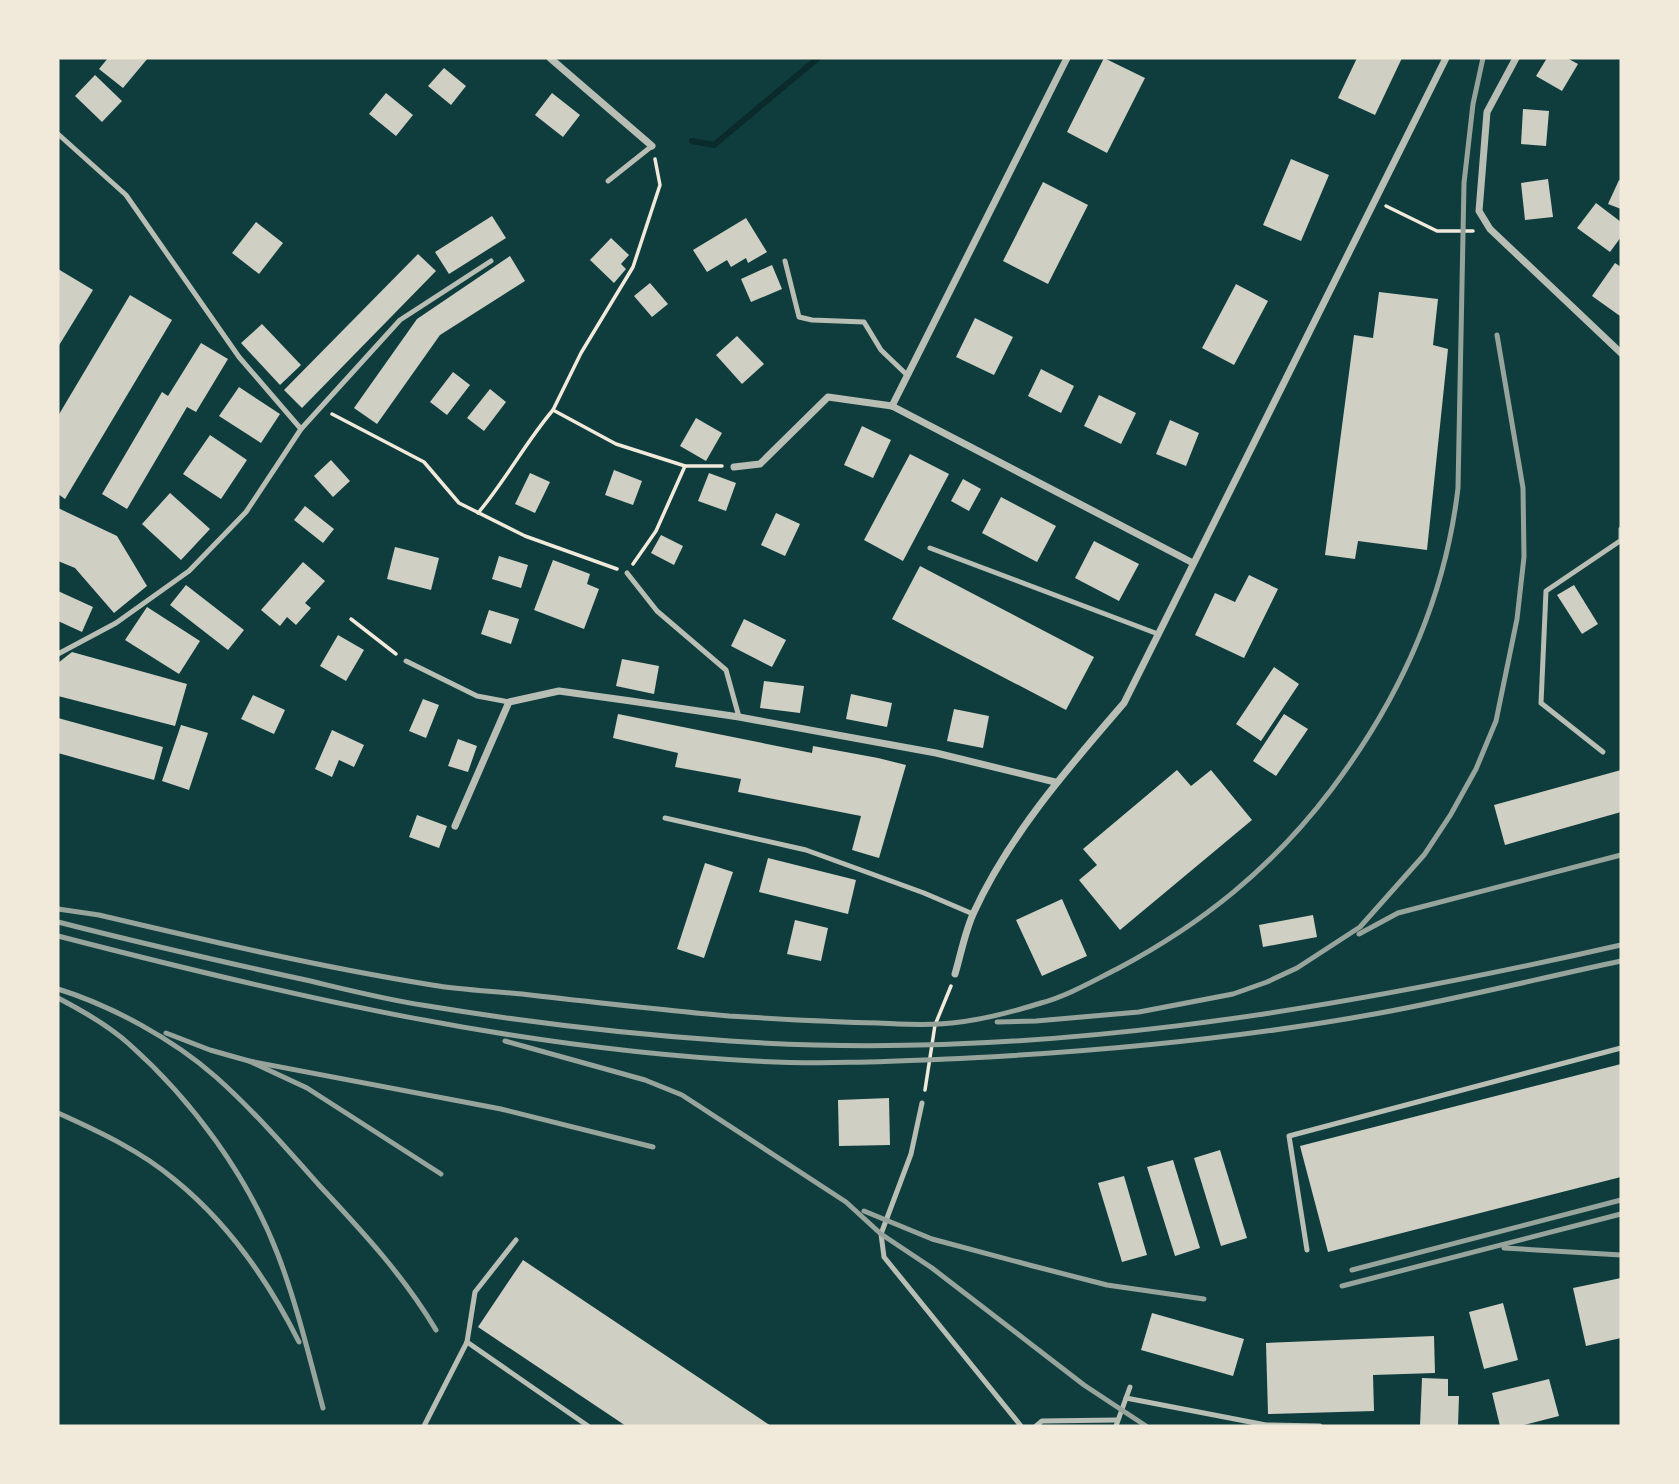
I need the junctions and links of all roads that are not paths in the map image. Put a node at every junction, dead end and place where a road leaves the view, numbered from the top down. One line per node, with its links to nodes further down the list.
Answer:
1 (550, 58): 6 (street)
2 (1066, 58): 11 (street)
3 (1446, 58): 18 (street)
4 (1516, 58): 10 (street)
5 (58, 134): 13 (lane)
6 (652, 146): 7 (lane)
7 (608, 181)
8 (491, 261): 13 (lane)
9 (785, 261): 11 (lane)
10 (1621, 353)
11 (907, 375): 12 (street)
12 (892, 406): 14 (street); 18 (street)
13 (301, 429): 21 (lane)
14 (734, 467)
15 (1621, 529): 16 (lane)
16 (1621, 541): 25 (lane)
17 (930, 548): 20 (lane)
18 (1193, 563): 20 (street)
19 (627, 573): 24 (lane)
20 (1158, 634): 26 (street)
21 (58, 654)
22 (406, 661): 23 (lane)
23 (509, 702): 24 (street); 28 (street)
24 (739, 717): 26 (street)
25 (1603, 752)
26 (1055, 782): 29 (street)
27 (665, 818): 29 (lane)
28 (455, 826)
29 (973, 914): 30 (street)
30 (955, 974)
31 (1621, 1048): 34 (lane)
32 (922, 1103): 41 (lane)
33 (516, 1240): 35 (lane)
34 (1307, 1251)
35 (467, 1342): 39 (lane); 40 (lane)
36 (1130, 1387): 37 (lane)
37 (1126, 1398): 38 (lane); 43 (lane)
38 (1116, 1423): 42 (lane)
39 (424, 1426)
40 (588, 1426)
41 (1021, 1426)
42 (1036, 1426)
43 (1320, 1426)

